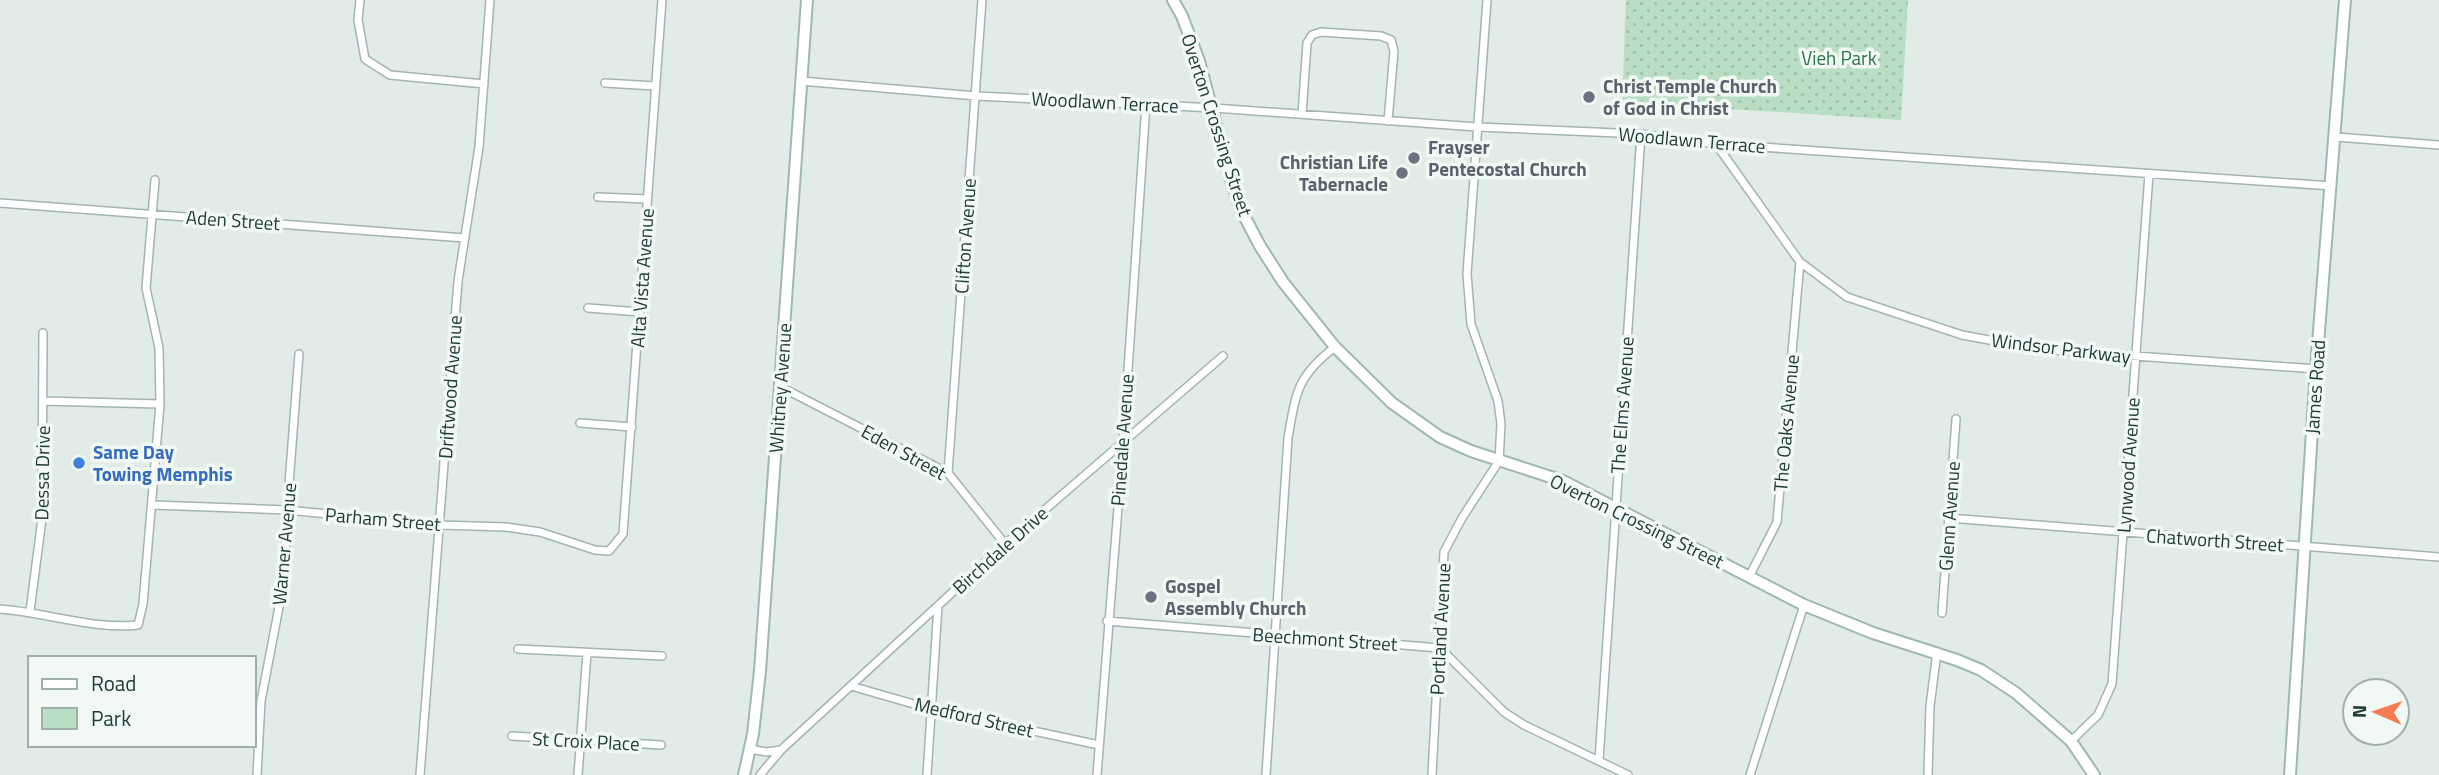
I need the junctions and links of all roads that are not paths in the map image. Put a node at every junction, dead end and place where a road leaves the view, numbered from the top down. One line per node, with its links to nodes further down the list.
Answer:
1 (360, 0): 11 (street)
2 (490, 0): 11 (street, Driftwood Avenue)
3 (662, 0): 12 (street, Alta Vista Avenue)
4 (807, 0): 9 (main road, Whitney Avenue)
5 (982, 0): 13 (street, Clifton Avenue)
6 (1173, 0): 15 (main road, Overton Crossing Street)
7 (1487, 0): 18 (street, Portland Avenue)
8 (2346, 0): 20 (main road, James Road)
9 (801, 81): 13 (street, Woodlawn Terrace); 40 (main road, Whitney Avenue)
10 (605, 83): 12 (street)
11 (484, 84): 30 (street, Driftwood Avenue)
12 (655, 86): 27 (street, Alta Vista Avenue)
13 (976, 96): 14 (street, Woodlawn Terrace); 48 (street, Clifton Avenue)
14 (1146, 104): 15 (street, Woodlawn Terrace); 46 (street, Pinedale Avenue)
15 (1214, 108): 16 (street, Woodlawn Terrace); 35 (main road, Overton Crossing Street)
16 (1302, 114): 17 (street, Woodlawn Terrace); 17 (street)
17 (1388, 121): 18 (street, Woodlawn Terrace)
18 (1477, 127): 19 (street, Woodlawn Terrace); 47 (street, Portland Avenue)
19 (1641, 134): 21 (street, Woodlawn Terrace); 50 (street, The Elms Avenue)
20 (2336, 137): 22 (street); 25 (main road, James Road)
21 (1716, 144): 23 (street, Woodlawn Terrace); 31 (street, Windsor Parkway)
22 (2439, 145)
23 (2148, 174): 25 (street, Woodlawn Terrace); 38 (street, Lynwood Avenue)
24 (155, 180): 29 (street)
25 (2332, 186): 39 (main road, James Road)
26 (598, 197): 27 (street)
27 (647, 199): 33 (street, Alta Vista Avenue)
28 (0, 203): 29 (street, Aden Street)
29 (152, 213): 30 (street, Aden Street); 42 (street)
30 (465, 238): 53 (street, Driftwood Avenue)
31 (1800, 262): 38 (street, Windsor Parkway); 59 (street, The Oaks Avenue)
32 (588, 308): 33 (street)
33 (640, 312): 45 (street, Alta Vista Avenue)
34 (43, 334): 41 (street, Dessa Drive)
35 (1335, 347): 47 (main road, Overton Crossing Street); 66 (street)
36 (299, 354): 51 (street, Warner Avenue)
37 (1223, 356): 46 (street, Birchdale Drive)
38 (2135, 356): 39 (street, Windsor Parkway); 54 (street, Lynwood Avenue)
39 (2316, 369): 56 (main road, James Road)
40 (781, 387): 48 (street, Eden Street); 79 (main road, Whitney Avenue)
41 (43, 401): 42 (street); 63 (street, Dessa Drive)
42 (160, 404): 49 (street)
43 (1956, 419): 52 (street, Glenn Avenue)
44 (580, 423): 45 (street)
45 (632, 427): 57 (street, Alta Vista Avenue)
46 (1123, 444): 55 (street, Birchdale Drive); 65 (street, Pinedale Avenue)
47 (1499, 461): 50 (main road, Overton Crossing Street); 67 (street, Portland Avenue)
48 (948, 473): 55 (street, Eden Street)
49 (153, 505): 51 (street, Parham Street); 63 (street)
50 (1615, 509): 59 (main road, Overton Crossing Street); 81 (street, The Elms Avenue)
51 (287, 510): 53 (street, Parham Street); 82 (street, Warner Avenue)
52 (1949, 518): 54 (street, Chatworth Street); 64 (street, Glenn Avenue)
53 (440, 525): 57 (street, Parham Street); 83 (street, Driftwood Avenue)
54 (2123, 533): 56 (street, Chatworth Street); 76 (street, Lynwood Avenue)
55 (1005, 544): 61 (street, Birchdale Drive)
56 (2304, 546): 58 (street, Chatworth Street); 95 (main road, James Road)
57 (609, 551)
58 (2439, 557)
59 (1749, 577): 60 (main road, Overton Crossing Street)
60 (1804, 605): 69 (main road, Overton Crossing Street); 92 (street)
61 (938, 606): 72 (street, Birchdale Drive); 73 (street)
62 (0, 609): 63 (street)
63 (30, 611)
64 (1942, 613)
65 (1107, 621): 66 (street, Beechmont Street); 78 (street, Pinedale Avenue)
66 (1275, 636): 67 (street, Beechmont Street); 89 (street)
67 (1440, 648): 81 (street); 90 (street, Portland Avenue)
68 (518, 649): 70 (street)
69 (1937, 652): 76 (main road, Overton Crossing Street); 93 (street)
70 (587, 653): 71 (street); 75 (street)
71 (662, 656)
72 (851, 686): 73 (street, Medford Street); 80 (street, Birchdale Drive)
73 (931, 709): 78 (street, Medford Street); 87 (street)
74 (512, 736): 75 (street, St Croix Place)
75 (581, 740): 77 (street, St Croix Place); 84 (street)
76 (2071, 741): 94 (main road, Overton Crossing Street)
77 (660, 745)
78 (1099, 745): 88 (street, Pinedale Avenue)
79 (750, 749): 80 (street); 85 (main road, Whitney Avenue)
80 (781, 750): 86 (street, Birchdale Drive)
81 (1599, 760): 91 (street)
82 (257, 775)
83 (419, 775)
84 (578, 775)
85 (744, 775)
86 (760, 775)
87 (927, 775)
88 (1097, 775)
89 (1266, 775)
90 (1432, 775)
91 (1628, 775)
92 (1750, 775)
93 (1928, 775)
94 (2094, 775)
95 (2290, 775)

